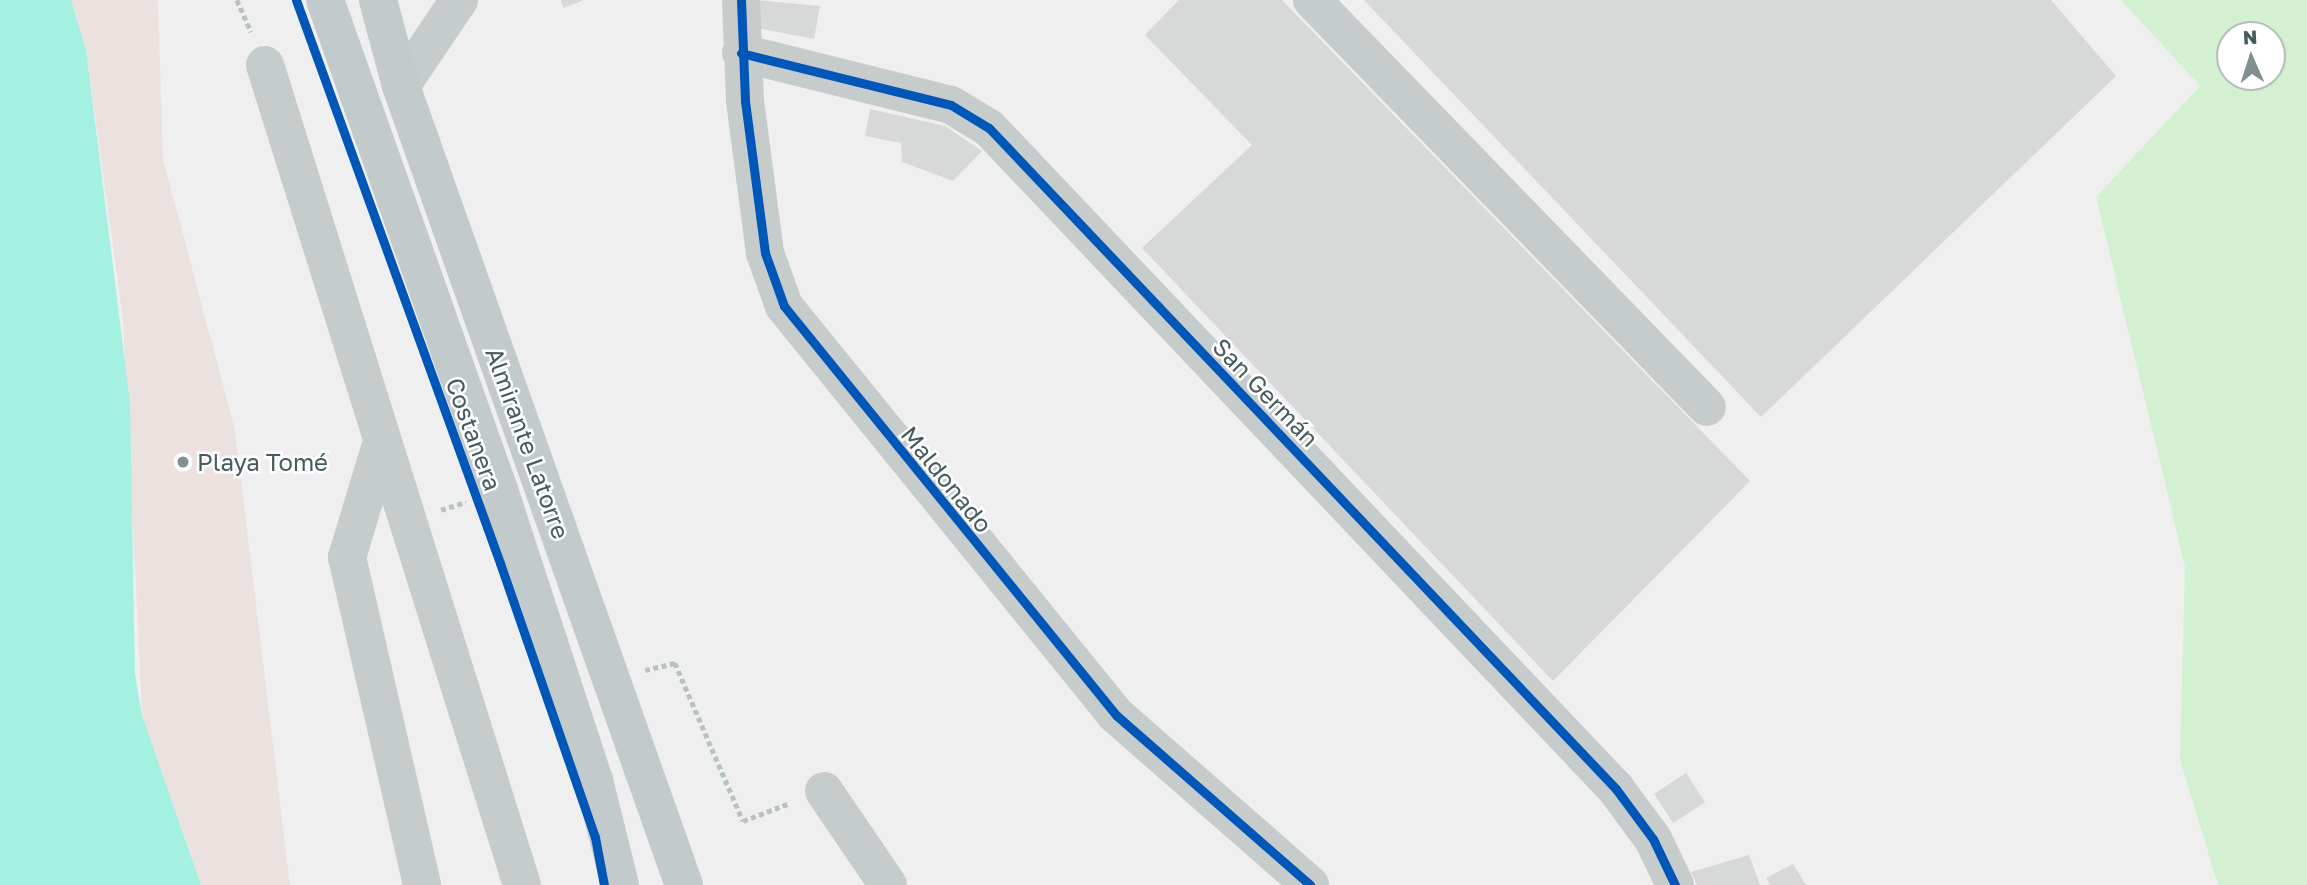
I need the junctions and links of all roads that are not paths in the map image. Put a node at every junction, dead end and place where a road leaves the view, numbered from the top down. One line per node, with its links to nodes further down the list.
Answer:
1 (325, 0): 15 (main road, Almirante Latorre)
2 (366, 0): 9 (main road)
3 (378, 0): 9 (main road, Almirante Latorre)
4 (459, 0): 9 (street)
5 (741, 0): 7 (street, Maldonado)
6 (1312, 0): 10 (street)
7 (741, 54): 18 (street, Maldonado); 19 (street, San Germán)
8 (265, 65): 11 (street)
9 (401, 86): 16 (main road, Almirante Latorre)
10 (1707, 407)
11 (380, 448): 13 (street); 14 (street)
12 (814, 795): 17 (street)
13 (422, 885)
14 (522, 885)
15 (620, 885)
16 (684, 885)
17 (888, 885)
18 (1310, 885)
19 (1675, 885)

